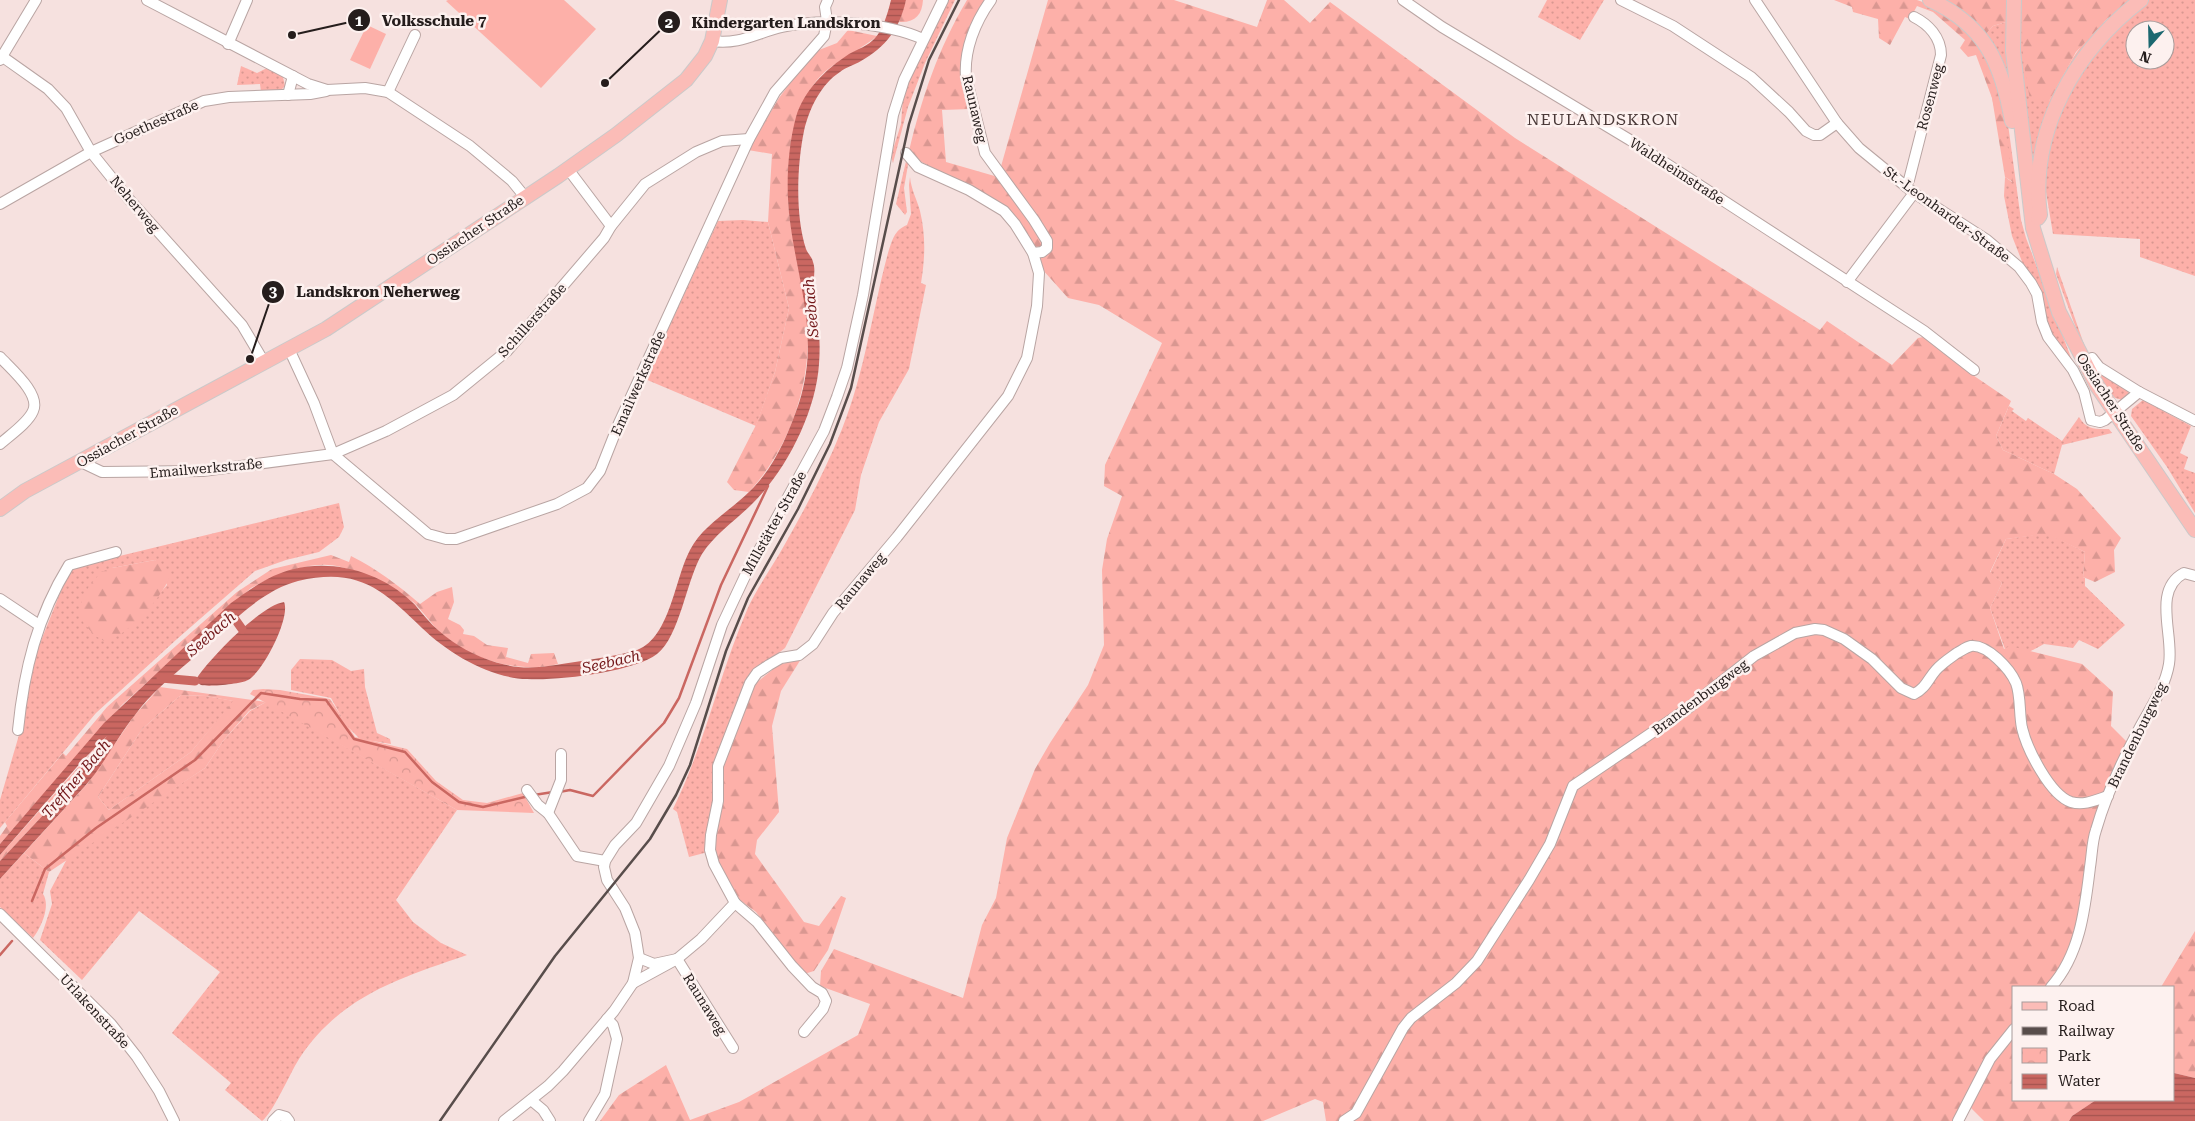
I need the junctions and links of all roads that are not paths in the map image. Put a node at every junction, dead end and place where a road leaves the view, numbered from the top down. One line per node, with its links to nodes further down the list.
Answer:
1 (36, 0): 20 (street)
2 (147, 0): 19 (street)
3 (247, 0): 19 (street)
4 (720, 0): 18 (main road, Ossiacher Straße)
5 (828, 0): 15 (street, Emailwerkstraße)
6 (991, 0): 37 (street, Raunaweg)
7 (1403, 0): 38 (street, Waldheimstraße)
8 (1621, 0): 25 (street)
9 (1755, 0): 25 (street, St.-Leonharder-Straße)
10 (1930, 0): 30 (main road)
11 (2141, 0): 36 (main road)
12 (939, 3): 17 (street, Millstätter Straße)
13 (2013, 3): 30 (main road)
14 (1914, 17): 31 (street, Rosenweg)
15 (827, 22): 17 (street); 18 (street); 26 (street, Emailwerkstraße)
16 (415, 35): 23 (street)
17 (922, 39): 61 (street, Millstätter Straße)
18 (712, 41): 29 (main road, Ossiacher Straße)
19 (228, 44): 21 (street)
20 (1, 57): 27 (street, Neherweg)
21 (293, 76): 22 (street); 24 (street)
22 (327, 90): 23 (street, Goethestraße); 24 (street, Goethestraße)
23 (388, 92): 33 (street)
24 (288, 95): 27 (street, Goethestraße)
25 (1837, 123): 31 (street, St.-Leonharder-Straße)
26 (749, 139): 35 (street, Schillerstraße); 48 (street, Emailwerkstraße)
27 (91, 152): 34 (street, Goethestraße); 42 (street, Neherweg)
28 (906, 153): 37 (street, Raunaweg)
29 (568, 169): 33 (main road, Ossiacher Straße); 35 (street)
30 (2026, 178): 36 (main road, Ossiacher Straße)
31 (1905, 186): 32 (street, St.-Leonharder-Straße)
32 (1914, 194): 38 (street); 45 (street, St.-Leonharder-Straße)
33 (525, 197): 39 (main road, Ossiacher Straße)
34 (0, 204)
35 (611, 226): 48 (street, Schillerstraße)
36 (2033, 228): 45 (main road, Ossiacher Straße)
37 (1032, 253): 62 (street, Raunaweg)
38 (1847, 282): 43 (street, Waldheimstraße)
39 (289, 349): 42 (main road, Ossiacher Straße); 48 (street, Emailwerkstraße)
40 (0, 357): 47 (street)
41 (2092, 358): 44 (street)
42 (264, 362): 49 (main road, Ossiacher Straße)
43 (1974, 370)
44 (2140, 392): 45 (street, St.-Leonharder-Straße); 46 (street)
45 (2116, 413): 51 (main road, Ossiacher Straße)
46 (2195, 421)
47 (0, 444)
48 (333, 454): 49 (street, Emailwerkstraße)
49 (80, 462): 50 (main road, Ossiacher Straße)
50 (0, 508)
51 (2195, 530)
52 (116, 552): 55 (street)
53 (2195, 576): 59 (street, Brandenburgweg)
54 (0, 599): 55 (street)
55 (39, 625): 56 (street)
56 (18, 730)
57 (561, 754): 60 (street)
58 (527, 790): 60 (street)
59 (2108, 796): 67 (street, Brandenburgweg); 79 (street, Brandenburgweg)
60 (550, 808): 61 (street)
61 (605, 861): 64 (street)
62 (735, 903): 65 (street, Raunaweg); 69 (street, Raunaweg)
63 (0, 914): 73 (street, Urlakenstraße)
64 (639, 958): 65 (street, Raunaweg); 66 (street)
65 (677, 959): 66 (street, Raunaweg); 71 (street, Raunaweg)
66 (633, 983): 68 (street)
67 (2052, 986)
68 (607, 1019): 72 (street); 78 (street)
69 (804, 1032)
70 (2012, 1032): 80 (street)
71 (733, 1048)
72 (531, 1100): 76 (street); 77 (street)
73 (174, 1121)
74 (273, 1121): 75 (street)
75 (289, 1121)
76 (504, 1121)
77 (550, 1121)
78 (589, 1121)
79 (1344, 1121)
80 (1958, 1121)

